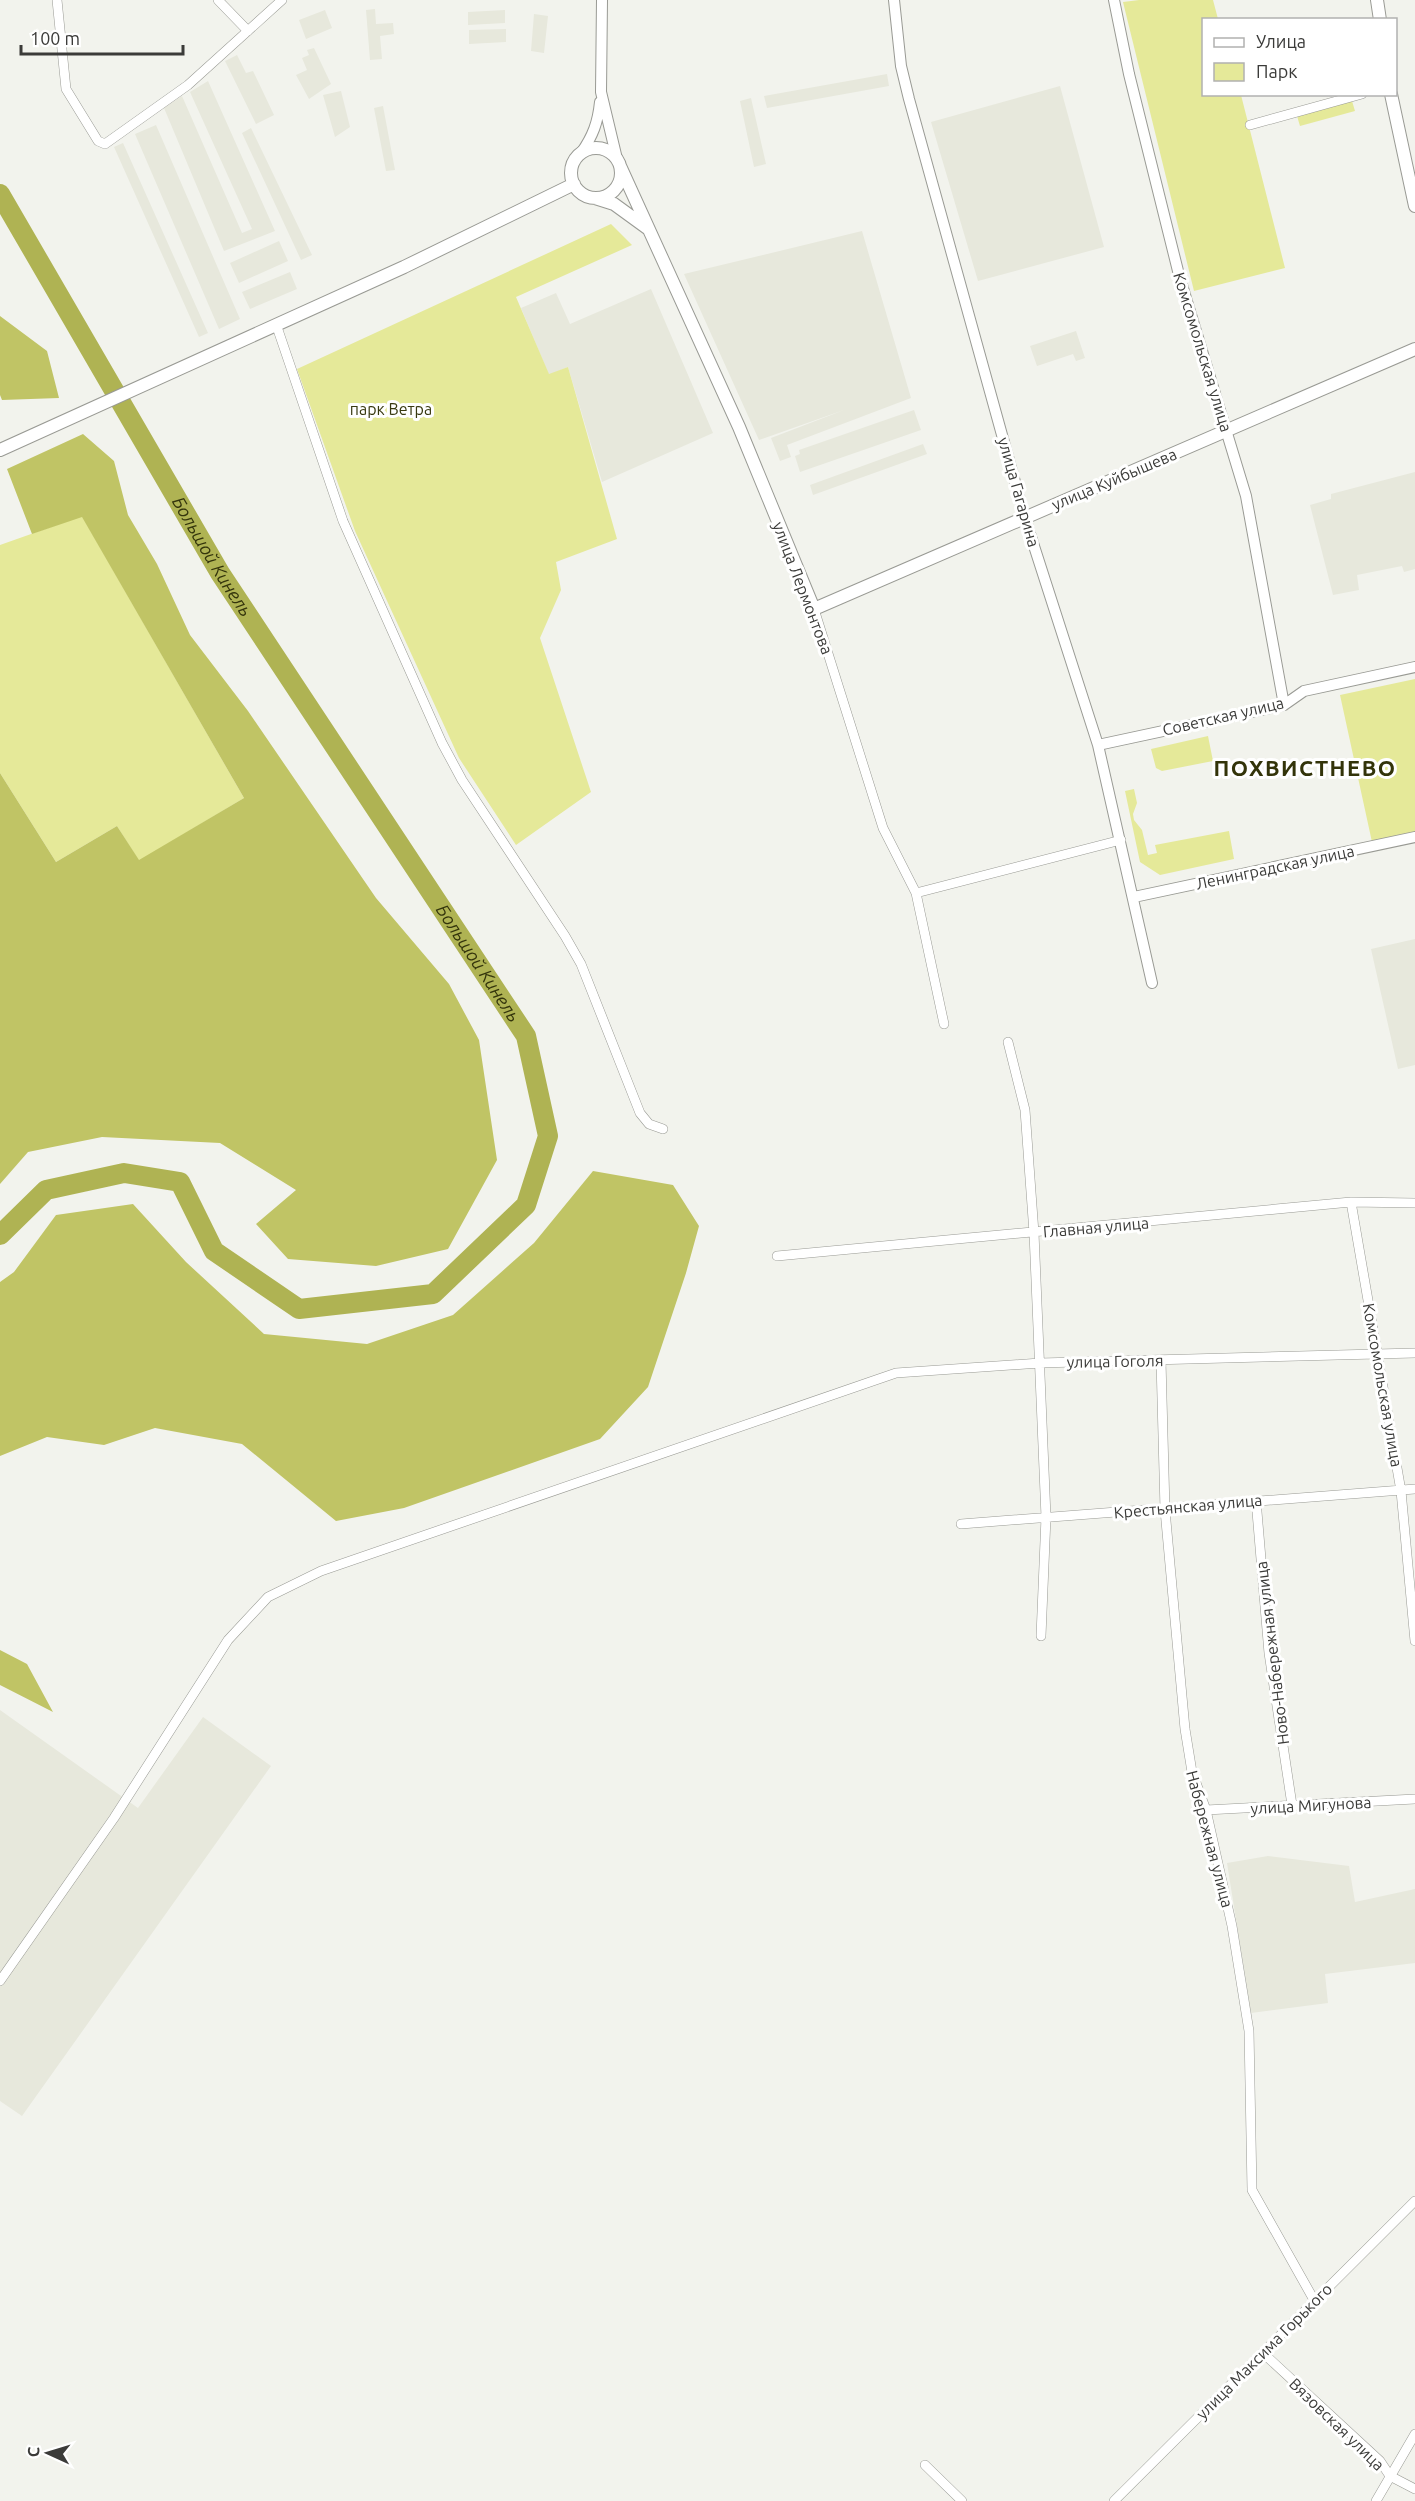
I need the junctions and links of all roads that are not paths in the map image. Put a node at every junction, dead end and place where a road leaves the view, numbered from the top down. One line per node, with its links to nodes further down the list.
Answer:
1 (57, 0): 9 (street)
2 (218, 0): 9 (street)
3 (282, 0): 9 (street)
4 (602, 0): 10 (street, улица Лермонтова)
5 (894, 0): 24 (street, улица Гагарина)
6 (1114, 0): 22 (street, Комсомольская улица)
7 (1377, 0): 8 (main road)
8 (1380, 18)
9 (248, 31)
10 (601, 92): 14 (street); 15 (street, улица Лермонтова)
11 (1355, 96): 13 (street)
12 (1391, 96): 18 (main road)
13 (1250, 125)
14 (582, 153): 15 (main road); 16 (main road)
15 (619, 162): 17 (main road); 19 (main road, улица Лермонтова)
16 (574, 184): 17 (main road); 20 (main road)
17 (594, 197): 19 (main road)
18 (1415, 206)
19 (648, 228): 25 (main road, улица Лермонтова)
20 (276, 324): 23 (main road); 36 (street)
21 (1415, 349): 22 (main road, улица Куйбышева)
22 (1227, 431): 24 (main road, улица Куйбышева); 27 (street, Комсомольская улица)
23 (1, 450)
24 (1025, 518): 25 (main road, улица Куйбышева); 28 (street, улица Гагарина)
25 (814, 609): 31 (street, улица Лермонтова)
26 (1415, 667): 27 (street, Советская улица)
27 (1284, 705): 28 (street, Советская улица)
28 (1098, 745): 30 (street, улица Гагарина)
29 (1415, 837): 32 (street, Ленинградская улица)
30 (1121, 840): 31 (street); 32 (street, улица Гагарина)
31 (916, 893): 34 (street, улица Лермонтова)
32 (1134, 897): 33 (street, улица Гагарина)
33 (1152, 983)
34 (944, 1024)
35 (1008, 1042): 39 (street)
36 (663, 1129)
37 (1351, 1202): 38 (street, Главная улица); 39 (street, Главная улица); 42 (street, Комсомольская улица)
38 (1415, 1203)
39 (1034, 1233): 40 (street, Главная улица); 44 (street)
40 (777, 1256)
41 (1415, 1353): 42 (street, улица Гоголя)
42 (1377, 1354): 43 (street, улица Гоголя); 46 (street, Комсомольская улица)
43 (1161, 1361): 44 (street, улица Гоголя); 48 (street, Набережная улица)
44 (1040, 1363): 49 (street); 57 (street, улица Гоголя)
45 (1415, 1489): 46 (street, Крестьянская улица)
46 (1401, 1491): 47 (street, Крестьянская улица); 51 (street, Комсомольская улица)
47 (1256, 1500): 48 (street, Крестьянская улица); 55 (street, Ново-Набережная улица)
48 (1165, 1510): 49 (street, Крестьянская улица); 56 (street, Набережная улица)
49 (1046, 1518): 50 (street, Крестьянская улица); 52 (street)
50 (962, 1524)
51 (1414, 1629): 53 (street, Комсомольская улица)
52 (1041, 1636)
53 (1415, 1641)
54 (1415, 1799): 55 (street, улица Мигунова)
55 (1292, 1805): 56 (street, улица Мигунова)
56 (1206, 1810): 59 (street, Набережная улица)
57 (0, 1982)
58 (1415, 2201): 59 (street, улица Максима Горького)
59 (1314, 2300): 60 (street, улица Максима Горького)
60 (1263, 2353): 63 (street, Вязовская улица); 66 (street, улица Максима Горького)
61 (1415, 2434): 63 (street)
62 (925, 2465): 65 (street)
63 (1390, 2476): 64 (street, Вязовская улица); 67 (street)
64 (1415, 2489)
65 (962, 2501)
66 (1113, 2501)
67 (1376, 2501)

